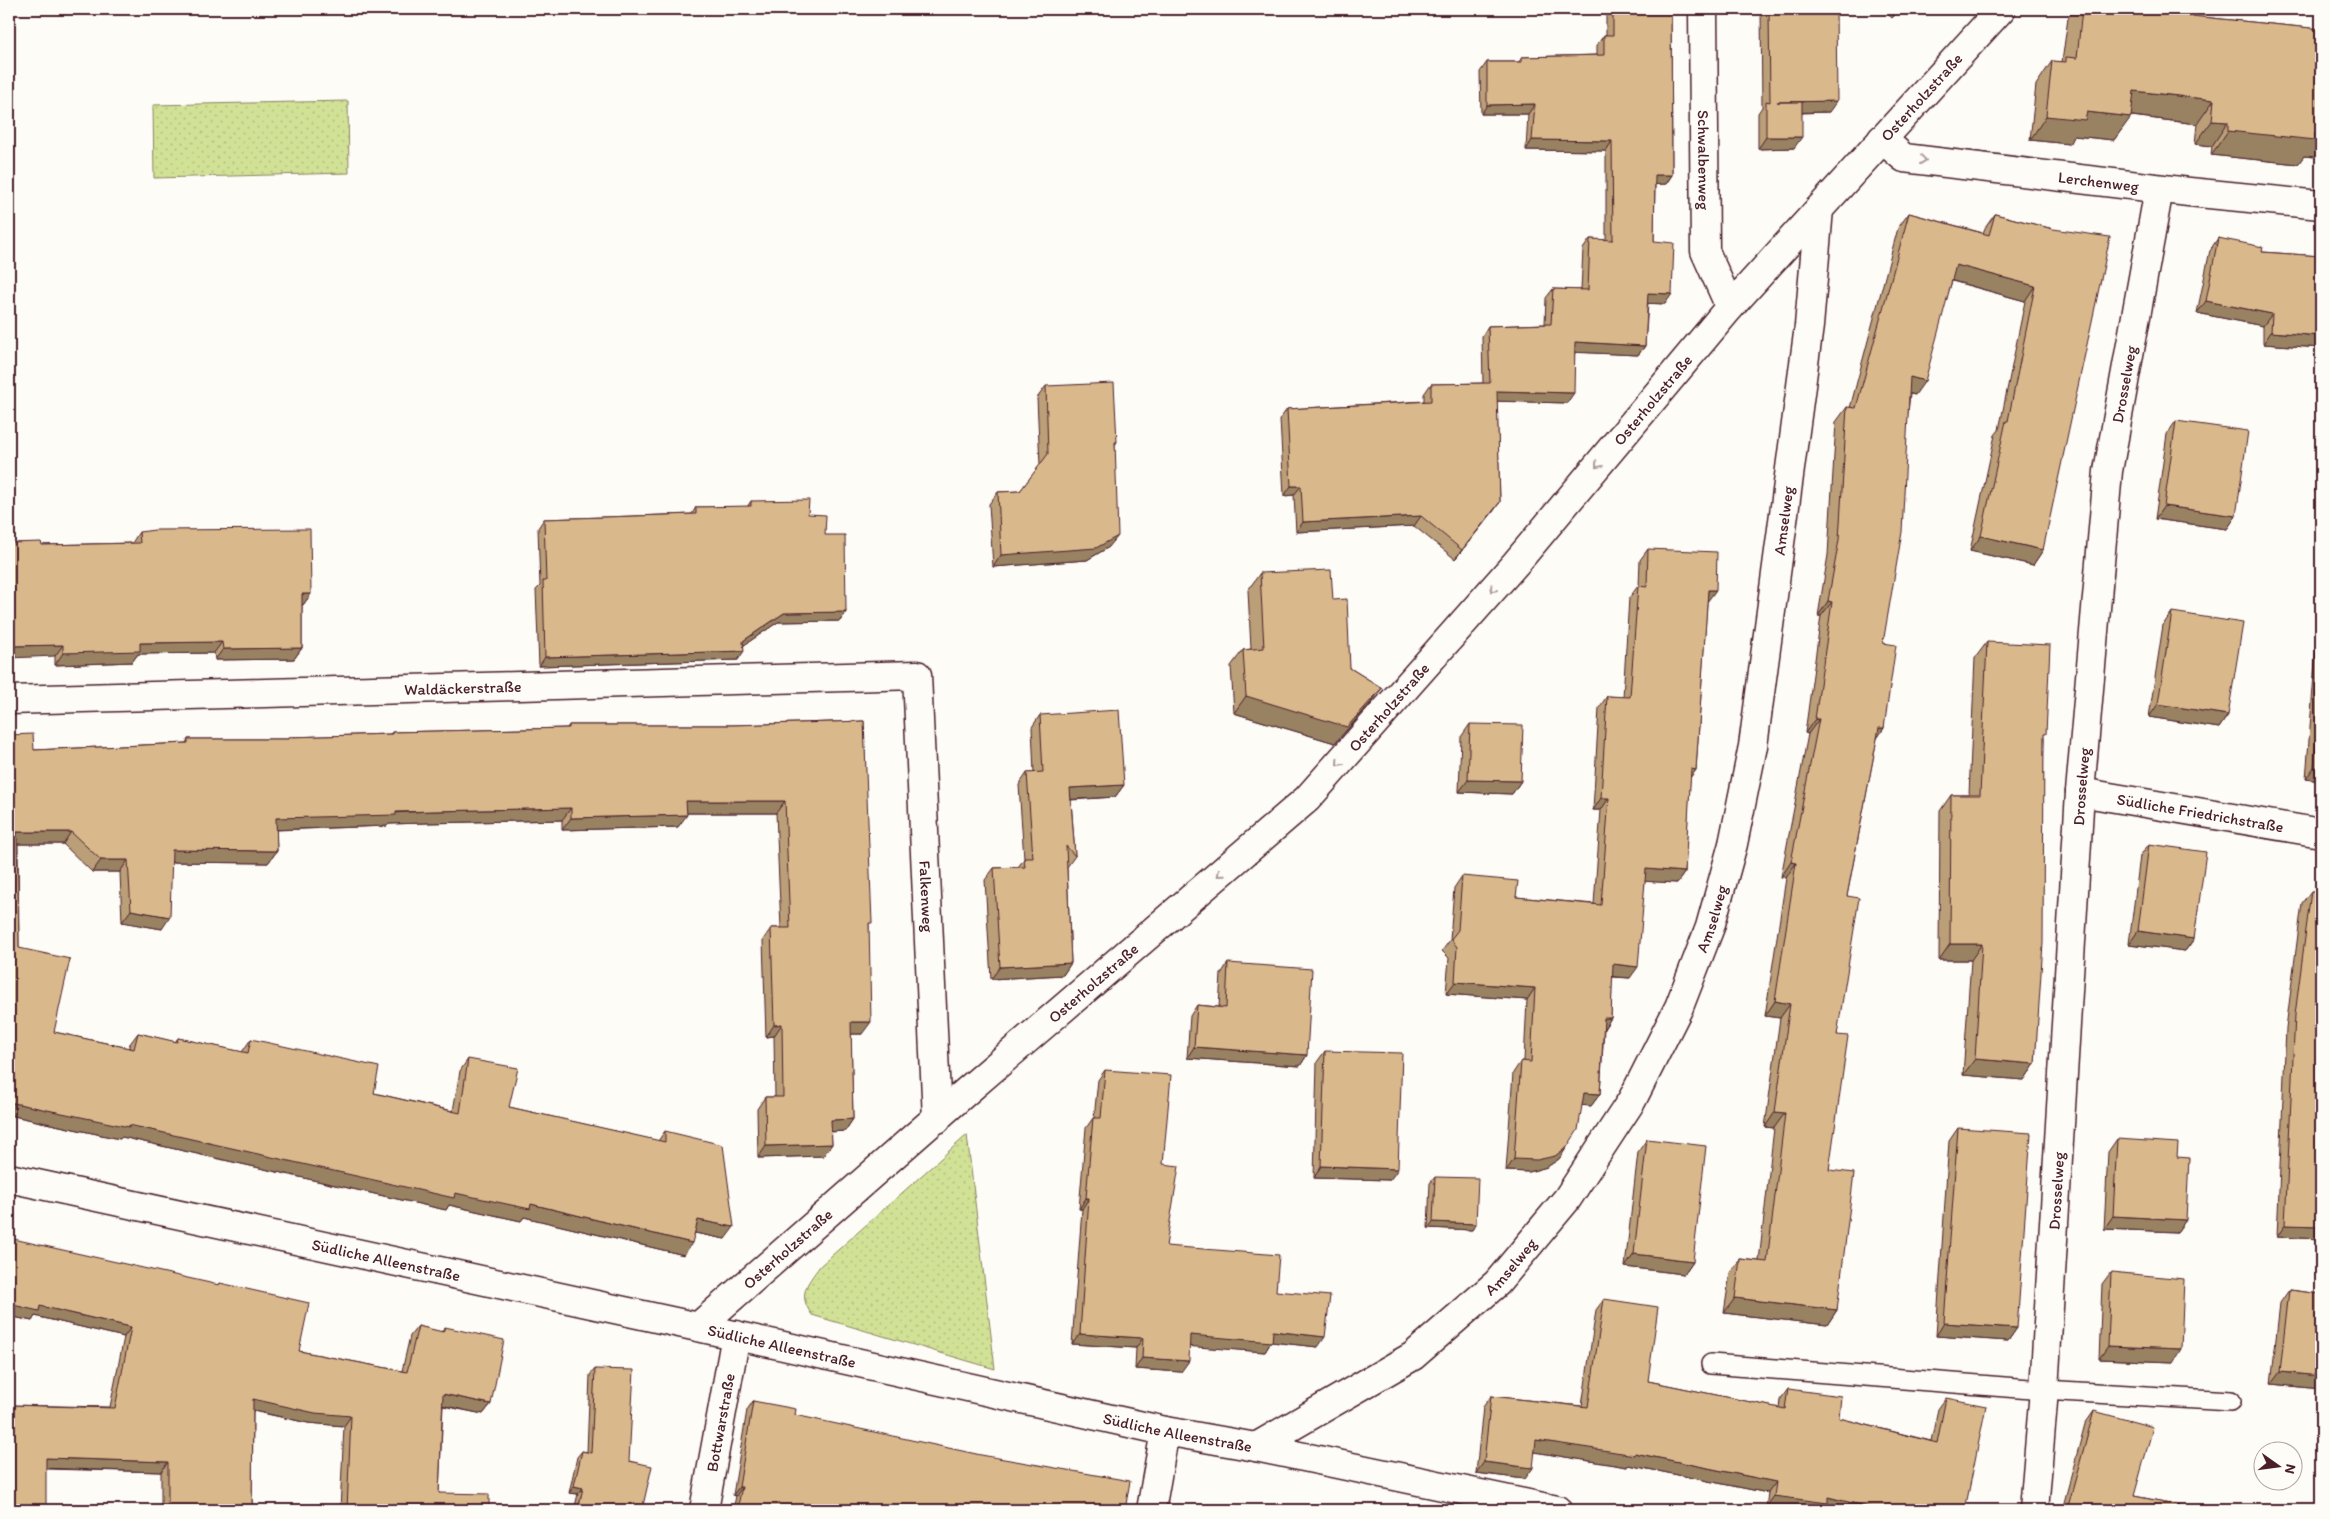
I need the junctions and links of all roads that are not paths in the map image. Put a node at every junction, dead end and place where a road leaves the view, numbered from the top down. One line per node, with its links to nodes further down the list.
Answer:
1 (1703, 9): 7 (street, Schwalbenweg)
2 (2001, 9): 3 (street, Osterholzstraße)
3 (1882, 139): 4 (street, Lerchenweg, one-way to 4); 6 (street, Osterholzstraße)
4 (2159, 189): 5 (street, Lerchenweg); 10 (street, Drosselweg)
5 (2321, 205)
6 (1819, 209): 7 (street, Osterholzstraße); 20 (street, Amselweg)
7 (1730, 307): 12 (street, Osterholzstraße, one-way to 12)
8 (917, 674): 9 (street, Waldäckerstraße); 12 (street, Falkenweg)
9 (9, 700)
10 (2080, 792): 11 (street, Südliche Friedrichstraße); 17 (street, Drosselweg)
11 (2321, 833)
12 (937, 1119): 14 (street, Osterholzstraße)
13 (9, 1178): 14 (street, Südliche Alleenstraße)
14 (698, 1327): 15 (street, Südliche Alleenstraße)
15 (736, 1335): 19 (street, Südliche Alleenstraße); 21 (street, Bottwarstraße)
16 (1711, 1364): 17 (lane)
17 (2044, 1390): 18 (lane); 24 (street, Drosselweg)
18 (2231, 1401)
19 (1165, 1431): 20 (street, Südliche Alleenstraße); 22 (street)
20 (1256, 1447): 23 (street, Südliche Alleenstraße)
21 (704, 1510)
22 (1151, 1510)
23 (1557, 1510)
24 (2034, 1510)

